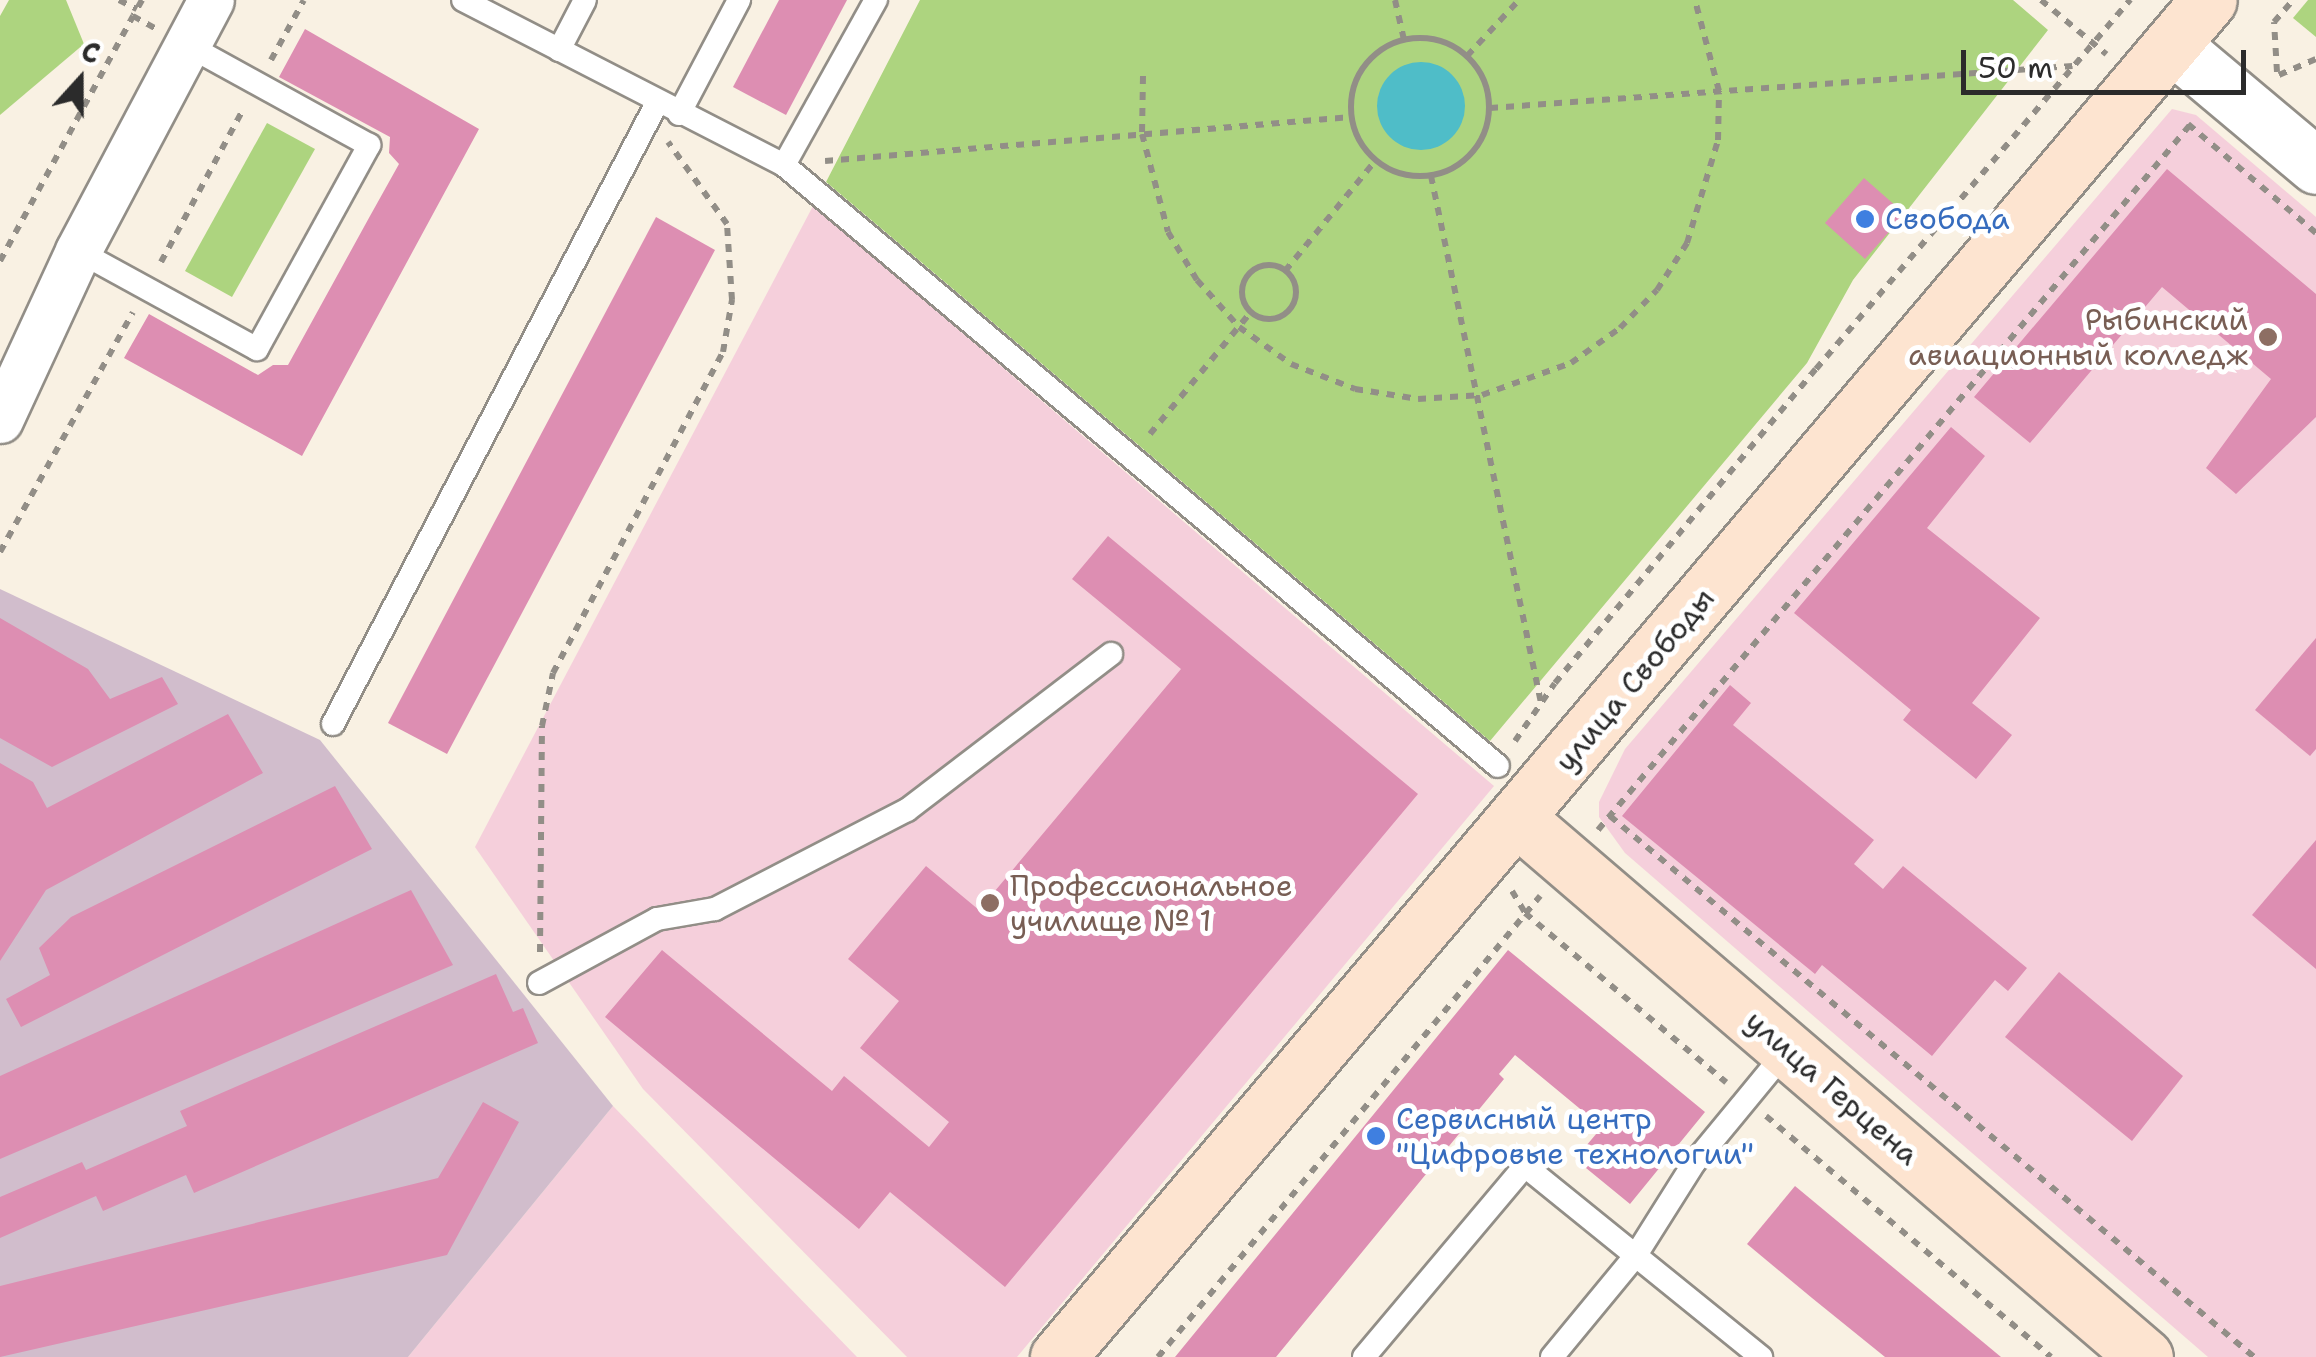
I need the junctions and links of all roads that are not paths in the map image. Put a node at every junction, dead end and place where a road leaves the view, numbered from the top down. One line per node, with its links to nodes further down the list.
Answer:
1 (211, 0): 7 (street)
2 (463, 0): 8 (lane)
3 (586, 0): 8 (lane)
4 (738, 0): 11 (lane)
5 (876, 0): 12 (lane)
6 (2209, 0): 9 (main road, улица Свободы)
7 (187, 45): 14 (street); 14 (lane)
8 (558, 50): 10 (lane)
9 (2156, 64): 13 (street); 19 (main road, улица Свободы)
10 (653, 110): 11 (lane); 17 (lane)
11 (679, 114): 12 (lane)
12 (784, 165): 18 (lane)
13 (2316, 166)
14 (78, 250): 15 (street)
15 (0, 420)
16 (1111, 654): 20 (lane)
17 (333, 724)
18 (1498, 766)
19 (1518, 819): 21 (main road, улица Герцена); 23 (main road, улица Свободы)
20 (539, 983)
21 (1787, 1050): 22 (lane); 27 (main road, улица Герцена)
22 (1636, 1256): 24 (lane); 25 (lane); 26 (lane)
23 (1058, 1357)
24 (1364, 1357)
25 (1552, 1357)
26 (1762, 1357)
27 (2145, 1357)

